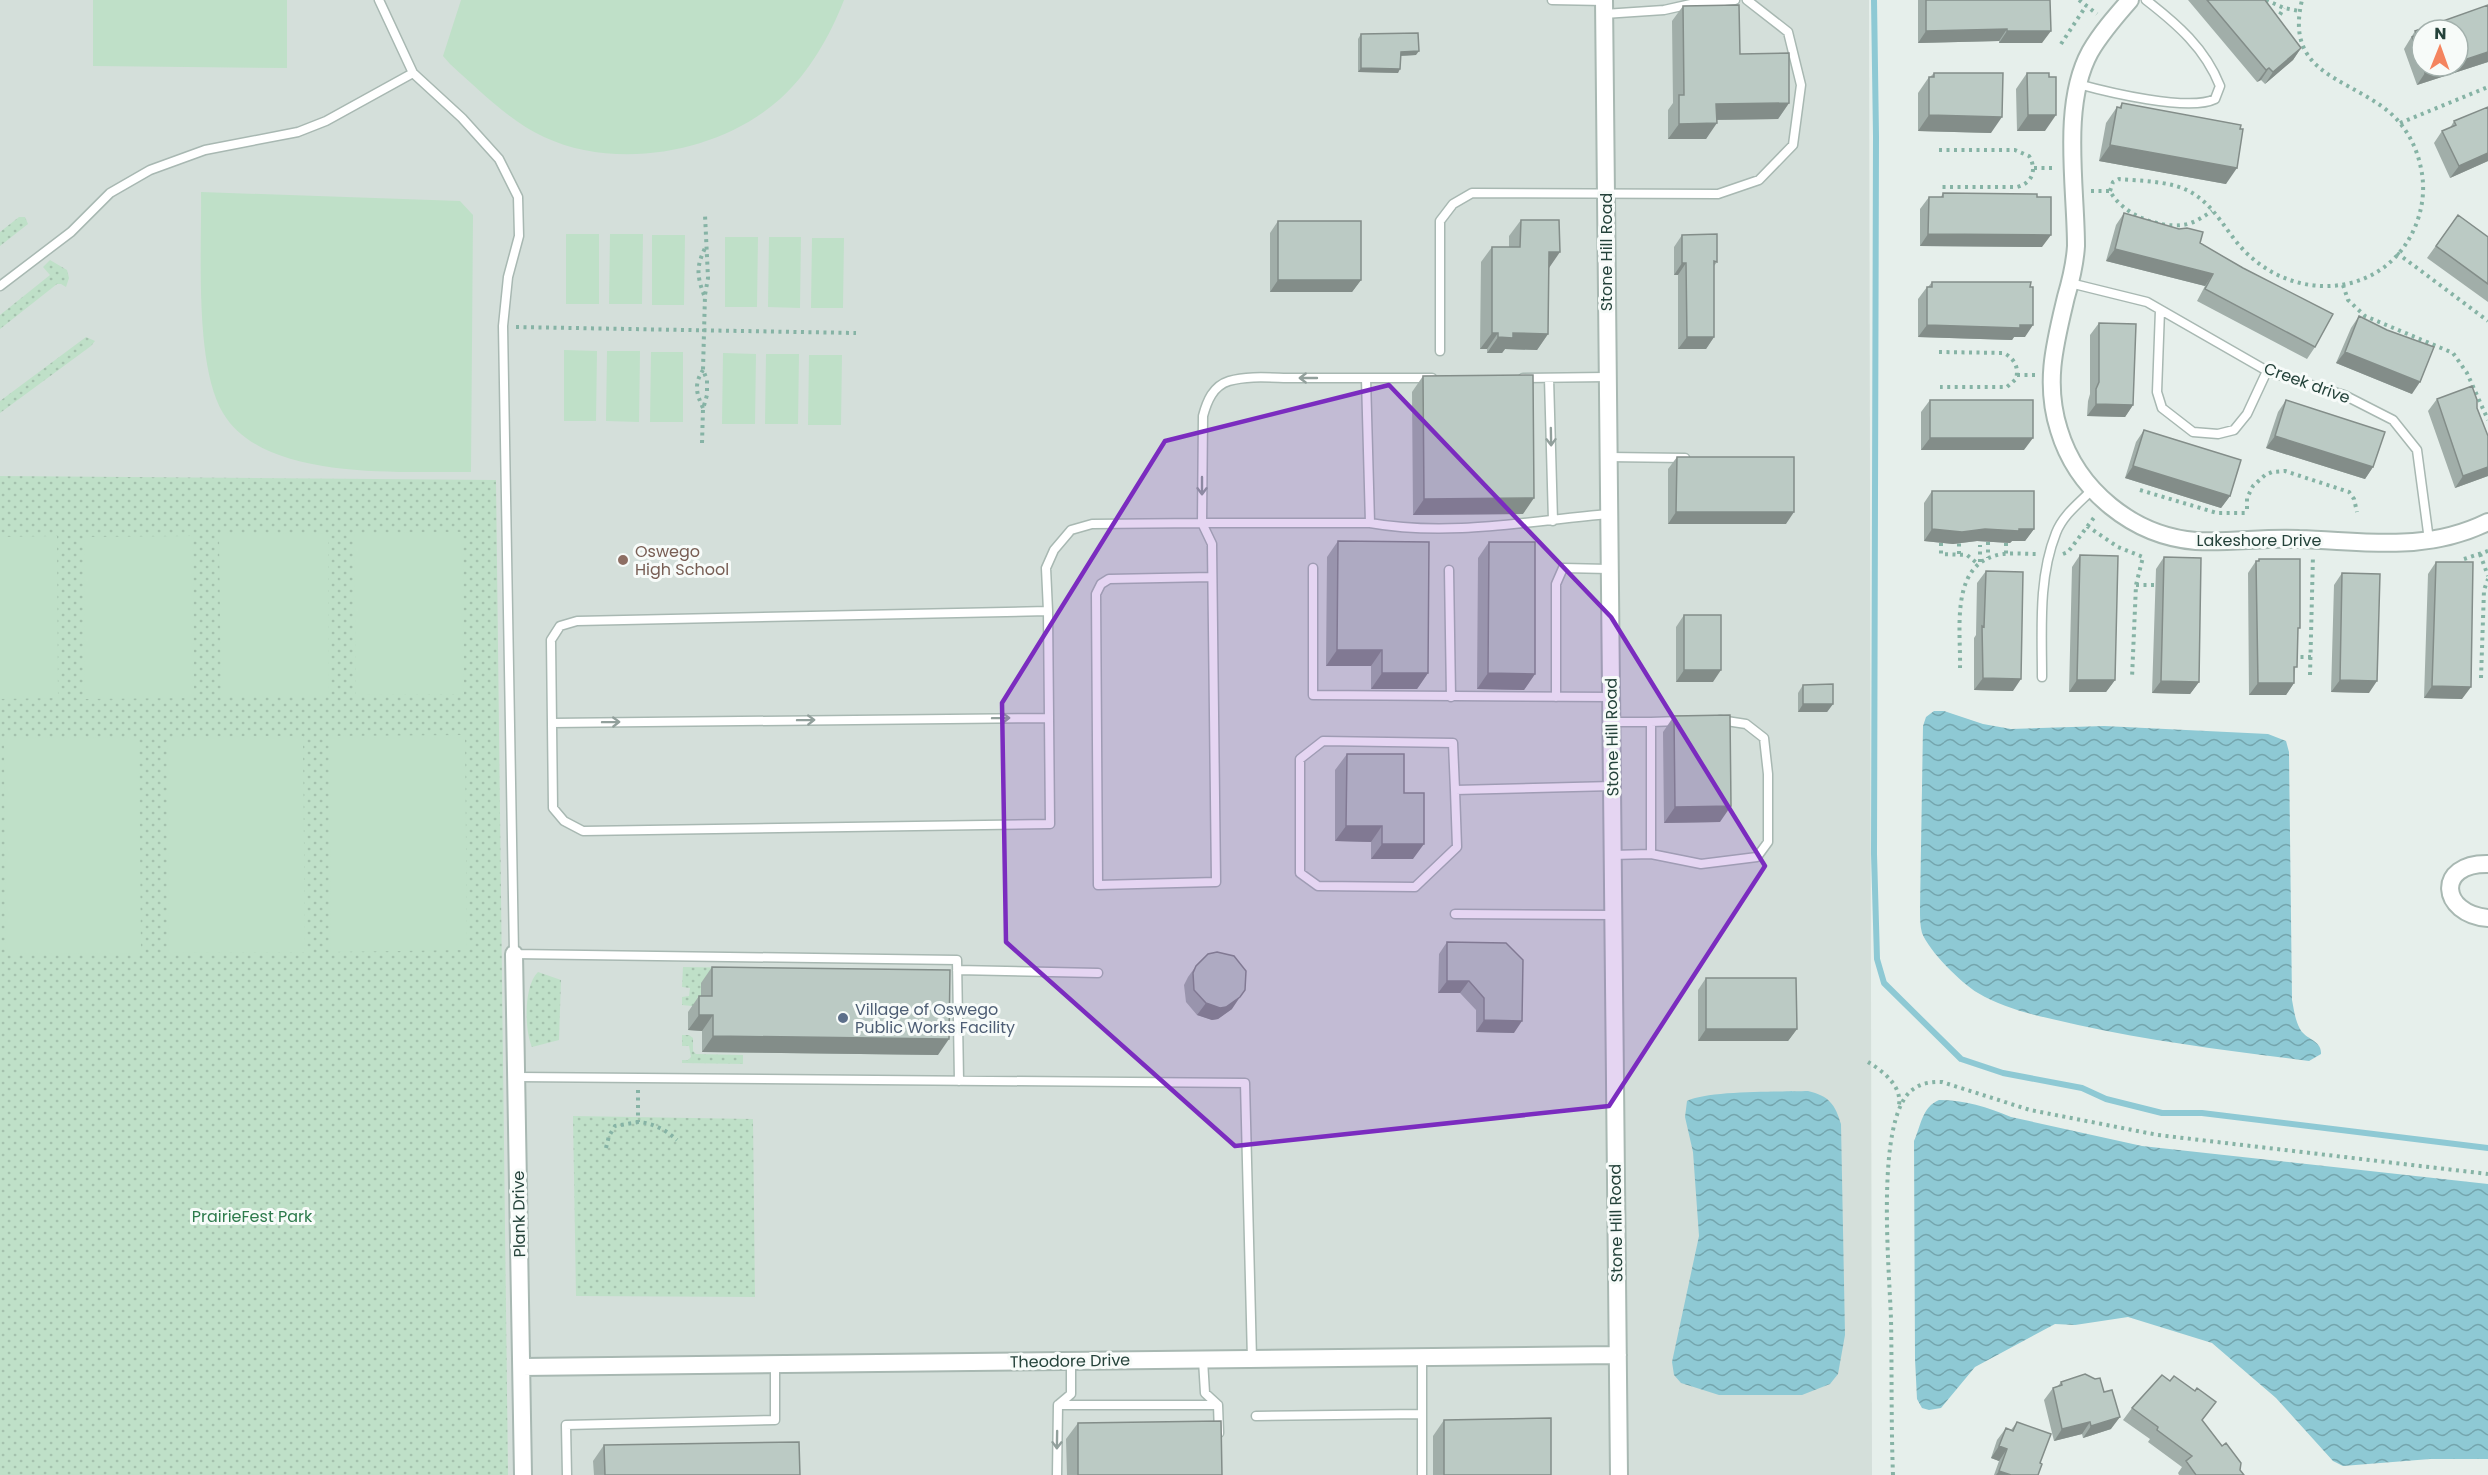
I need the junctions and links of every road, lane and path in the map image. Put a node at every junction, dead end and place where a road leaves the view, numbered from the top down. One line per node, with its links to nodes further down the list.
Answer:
1 (378, 0): 18 (lane)
2 (1552, 0): 10 (lane)
3 (1735, 0): 10 (lane)
4 (1747, 0): 28 (lane)
5 (2079, 0): 11 (path)
6 (2130, 0): 19 (street, Lakeshore Drive)
7 (2146, 0): 19 (lane)
8 (2266, 0): 12 (path); 13 (path)
9 (2302, 0): 14 (path)
10 (1604, 5): 28 (street, Stone Hill Road)
11 (2086, 6): 15 (path); 17 (path)
12 (2262, 6)
13 (2284, 8): 14 (path); 16 (path)
14 (2299, 11): 21 (path)
15 (2100, 16)
16 (2269, 28)
17 (2061, 44)
18 (413, 73): 35 (lane); 117 (lane)
19 (2078, 84): 33 (street, Lakeshore Drive)
20 (2488, 87): 21 (path)
21 (2400, 123): 32 (path)
22 (1939, 150): 23 (path)
23 (2034, 168): 24 (path); 25 (path)
24 (2062, 168)
25 (1940, 187)
26 (2087, 191): 27 (path)
27 (2110, 191): 29 (path); 29 (path)
28 (1606, 194): 42 (lane); 48 (street, Stone Hill Road)
29 (2212, 211): 34 (path)
30 (705, 215): 31 (path)
31 (705, 248): 36 (path); 36 (path)
32 (2397, 253): 34 (path); 38 (path)
33 (2070, 283): 37 (lane, Creek drive); 59 (street, Lakeshore Drive)
34 (2343, 285): 55 (path)
35 (0, 286)
36 (705, 295): 40 (path)
37 (2160, 310): 45 (lane, Creek drive); 45 (lane)
38 (2488, 321)
39 (515, 327): 40 (path)
40 (704, 330): 41 (path); 44 (path)
41 (856, 333)
42 (1440, 351)
43 (1939, 352): 46 (path)
44 (703, 370): 54 (path); 54 (path)
45 (2267, 371): 69 (lane, Creek drive)
46 (2017, 375): 47 (path); 53 (path)
47 (2039, 375)
48 (1606, 377): 52 (lane); 57 (street, Stone Hill Road)
49 (1366, 378): 50 (lane); 66 (lane, one-way to 66); 67 (lane)
50 (1443, 378)
51 (1514, 378): 52 (lane)
52 (1549, 378): 64 (lane, one-way to 64)
53 (1940, 387)
54 (703, 409): 56 (path)
55 (2488, 420)
56 (702, 443)
57 (1608, 457): 58 (lane); 63 (street, Stone Hill Road)
58 (1691, 458)
59 (2092, 490): 69 (street, Lakeshore Drive); 97 (lane)
60 (2140, 490): 61 (path)
61 (2357, 512)
62 (2097, 513): 68 (path)
63 (1608, 514): 64 (lane); 86 (street, Stone Hill Road)
64 (1553, 521): 67 (lane)
65 (2488, 522): 69 (street, Lakeshore Drive)
66 (1202, 523): 67 (lane); 88 (lane); 92 (lane)
67 (1370, 523)
68 (2087, 526): 79 (path); 90 (path)
69 (2429, 541)
70 (1988, 542): 82 (path)
71 (1941, 543): 77 (path)
72 (1959, 543): 77 (path)
73 (2006, 543): 81 (path)
74 (1980, 545): 84 (path)
75 (2313, 549): 94 (path)
76 (2488, 551): 80 (path)
77 (1959, 554): 84 (path)
78 (2039, 554): 81 (path)
79 (2059, 554)
80 (2480, 554): 83 (path); 89 (path)
81 (2006, 555): 82 (path)
82 (1988, 558): 84 (path)
83 (2464, 560)
84 (1979, 564): 95 (path)
85 (1313, 568): 100 (lane)
86 (1609, 569): 101 (lane); 102 (street, Stone Hill Road)
87 (1449, 570): 100 (lane)
88 (1212, 577): 88 (lane)
89 (2488, 577): 99 (path)
90 (2136, 585): 91 (path); 98 (path)
91 (2155, 585)
92 (1048, 611): 103 (lane); 108 (lane)
93 (2289, 657): 94 (path)
94 (2311, 657): 96 (path)
95 (1960, 668)
96 (2310, 675)
97 (2042, 677)
98 (2132, 678)
99 (2481, 678)
100 (1450, 697): 101 (lane)
101 (1556, 697): 102 (lane)
102 (1611, 697): 106 (street, Stone Hill Road)
103 (1049, 718): 108 (lane, one-way to 103); 108 (lane)
104 (1713, 719): 111 (lane)
105 (1692, 720): 107 (lane)
106 (1612, 722): 107 (lane); 109 (street, Stone Hill Road)
107 (1651, 722): 111 (lane)
108 (552, 723)
109 (1613, 786): 110 (lane); 112 (street, Stone Hill Road)
110 (1455, 790): 110 (lane)
111 (1651, 854): 112 (lane)
112 (1612, 855): 115 (street, Stone Hill Road)
113 (2488, 864): 116 (street)
114 (1455, 914): 115 (lane)
115 (1613, 915): 129 (street, Stone Hill Road)
116 (2488, 918)
117 (513, 954): 118 (lane); 121 (street, Plank Drive)
118 (957, 970): 119 (lane); 122 (lane)
119 (1098, 973)
120 (1868, 1062): 124 (path)
121 (517, 1077): 122 (lane); 135 (street, Plank Drive)
122 (959, 1081): 131 (lane)
123 (639, 1089): 125 (path)
124 (1899, 1111): 128 (path); 146 (path)
125 (638, 1122): 126 (path); 127 (path)
126 (677, 1140)
127 (606, 1148)
128 (2488, 1173)
129 (1618, 1355): 130 (street, Theodore Drive); 145 (street, Stone Hill Road)
130 (1422, 1357): 131 (street, Theodore Drive); 138 (lane)
131 (1252, 1359): 132 (street, Theodore Drive)
132 (1203, 1360): 133 (street, Theodore Drive); 137 (lane)
133 (1071, 1361): 134 (street, Theodore Drive); 136 (lane)
134 (775, 1364): 135 (street, Theodore Drive); 142 (lane)
135 (522, 1367): 141 (street, Plank Drive)
136 (1058, 1405): 137 (lane); 143 (lane, one-way to 143)
137 (1218, 1405): 140 (lane)
138 (1422, 1414): 139 (lane); 144 (lane)
139 (1256, 1416)
140 (1219, 1440)
141 (523, 1475)
142 (567, 1475)
143 (1057, 1475)
144 (1422, 1475)
145 (1620, 1475)
146 (1893, 1475)

